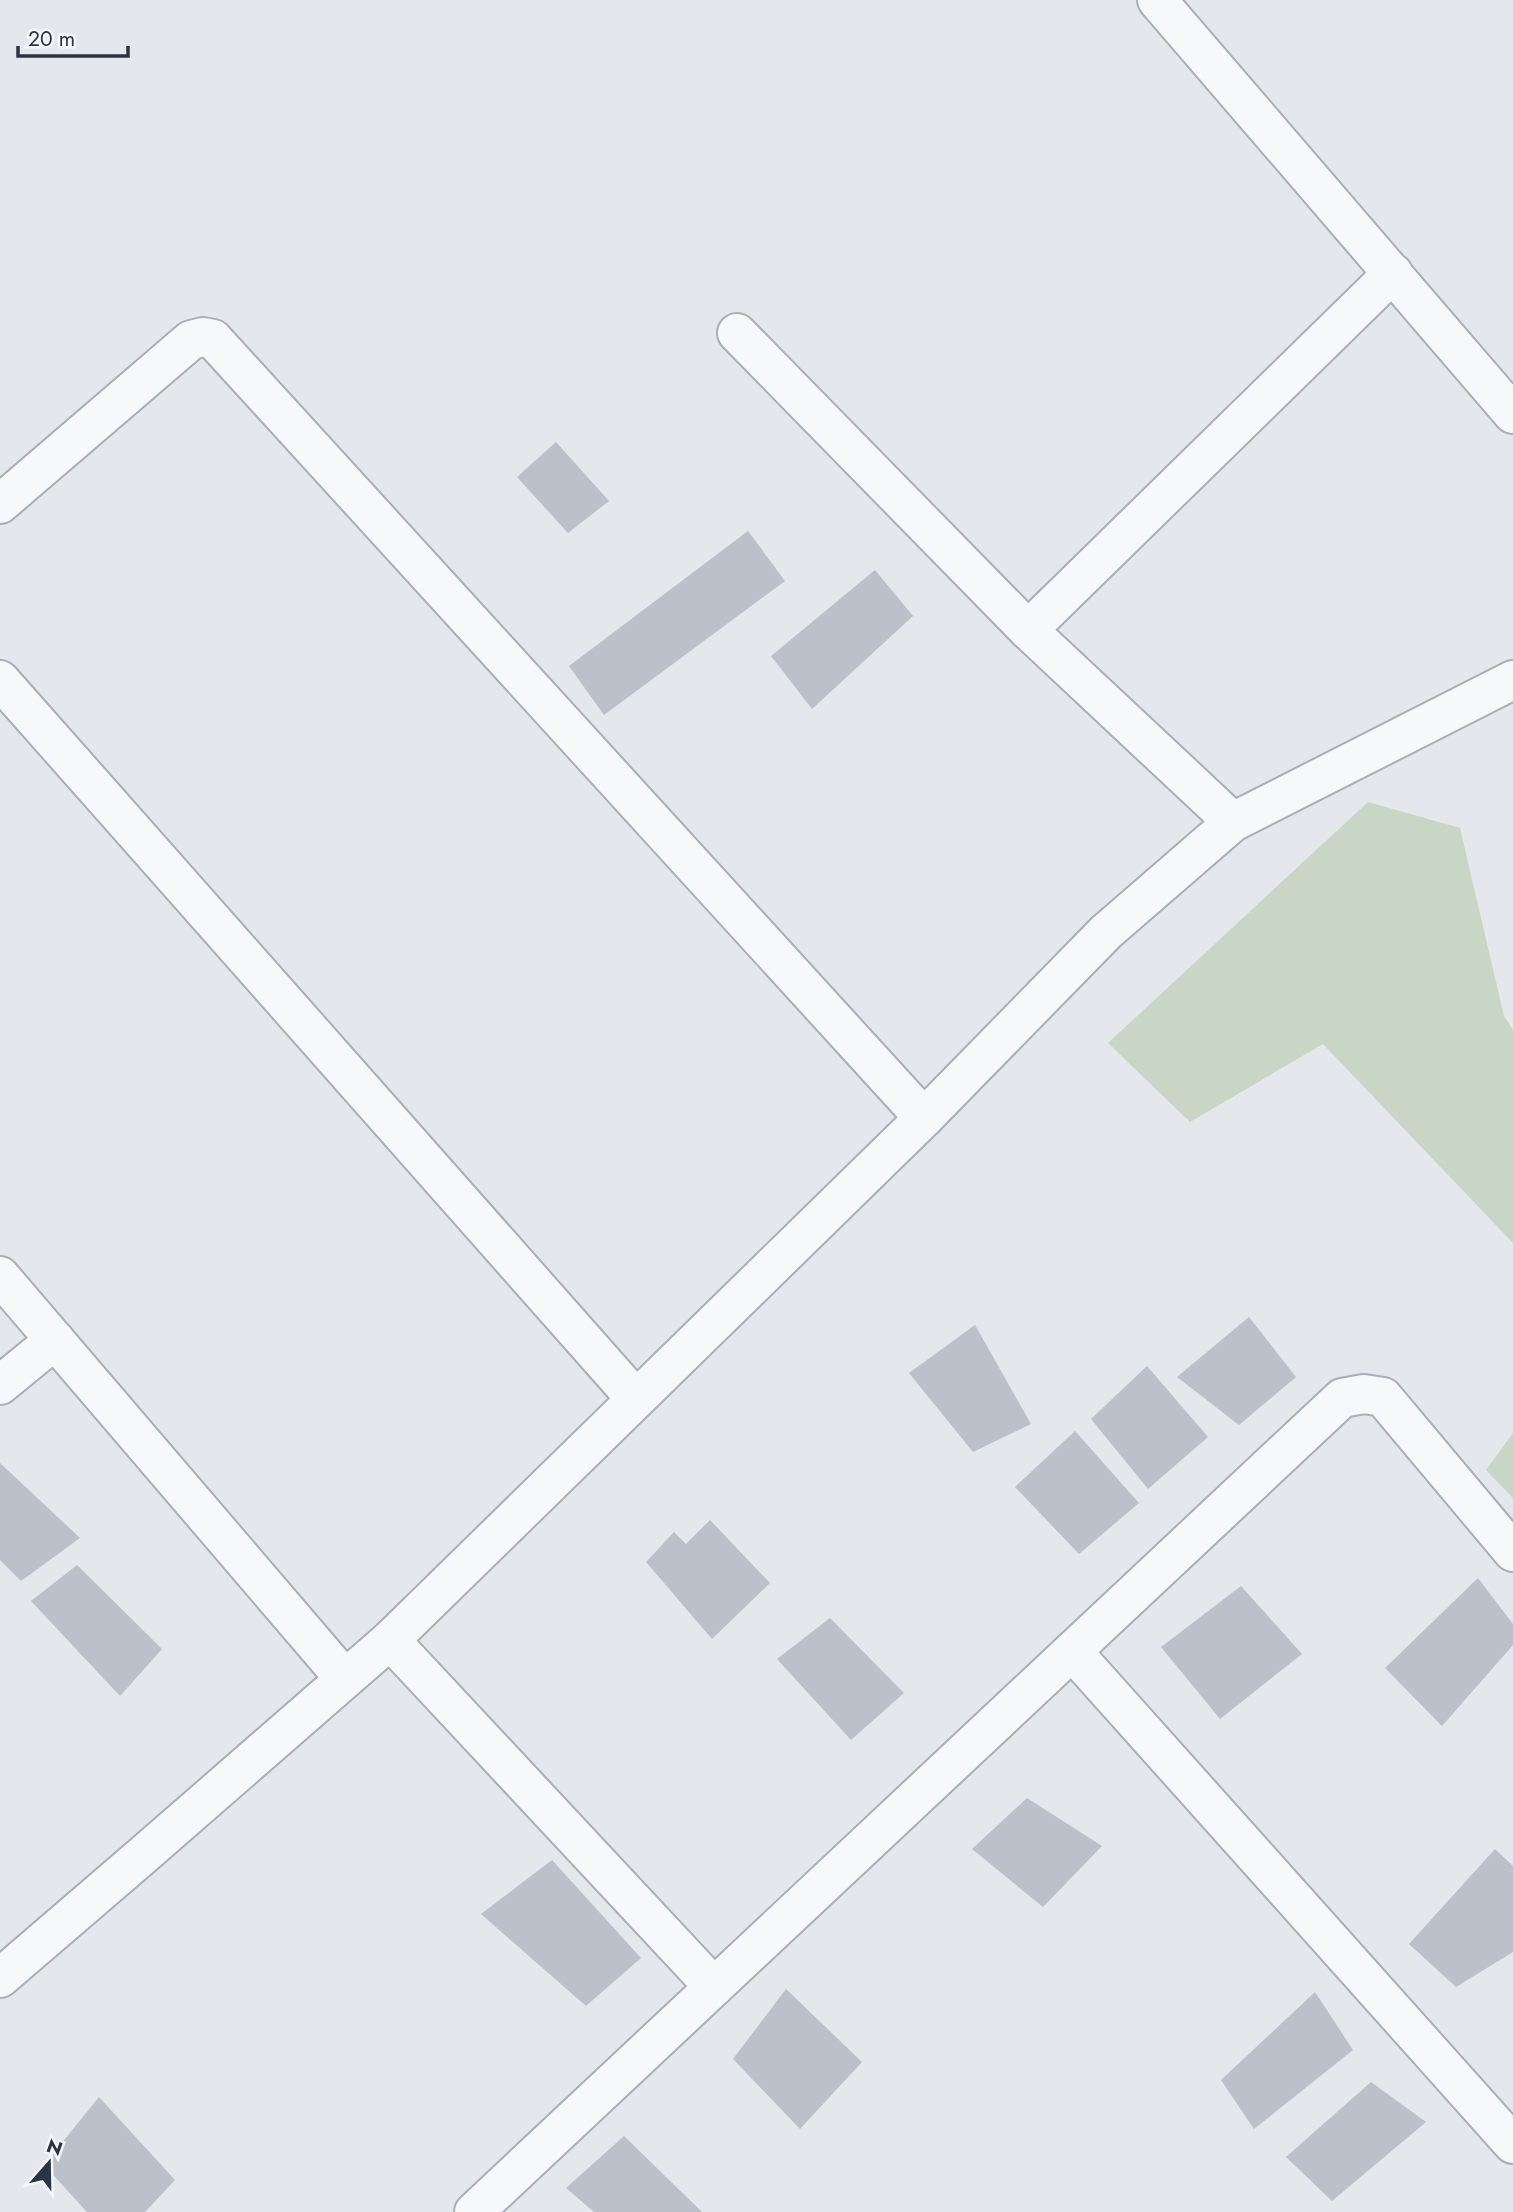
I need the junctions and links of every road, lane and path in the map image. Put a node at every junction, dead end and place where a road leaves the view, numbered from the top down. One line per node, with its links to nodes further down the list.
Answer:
1 (1157, 0): 2 (street)
2 (1393, 273): 4 (street); 6 (street)
3 (737, 333): 6 (street)
4 (1513, 414)
5 (0, 505): 10 (street)
6 (1028, 629): 9 (street)
7 (0, 680): 14 (street)
8 (1513, 680): 9 (street)
9 (1233, 822): 10 (street)
10 (925, 1118): 14 (street)
11 (0, 1276): 12 (street)
12 (55, 1340): 13 (street); 18 (street)
13 (0, 1385)
14 (636, 1399): 16 (street)
15 (1513, 1552): 17 (street)
16 (390, 1640): 18 (street); 20 (street)
17 (1072, 1651): 20 (street); 21 (street)
18 (345, 1679): 19 (street)
19 (0, 1978)
20 (714, 1987): 22 (street)
21 (1513, 2144)
22 (497, 2205)

